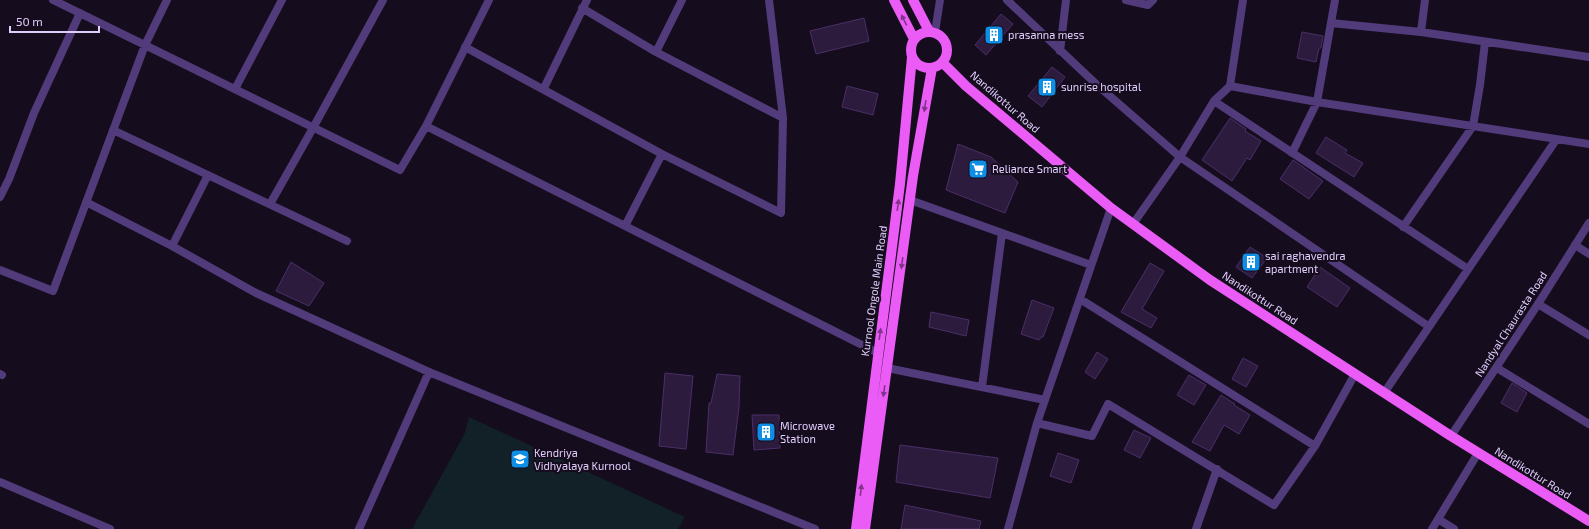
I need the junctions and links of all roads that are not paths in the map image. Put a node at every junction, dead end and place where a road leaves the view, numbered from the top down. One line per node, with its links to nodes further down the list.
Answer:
1 (53, 0): 20 (street)
2 (167, 0): 26 (street)
3 (282, 0): 36 (street)
4 (383, 0): 42 (street)
5 (489, 0): 27 (street)
6 (587, 0): 19 (street)
7 (682, 0): 29 (street)
8 (769, 0): 39 (street)
9 (894, 0): 24 (main road, one-way to 9)
10 (940, 0): 22 (street)
11 (1007, 0): 28 (street)
12 (1066, 0): 28 (street)
13 (1126, 0): 14 (street)
14 (1153, 0)
15 (1243, 0): 34 (street)
16 (1335, 0): 21 (street)
17 (1425, 0): 23 (street)
18 (914, 1): 22 (main road)
19 (582, 8): 29 (street); 35 (street)
20 (80, 13): 26 (street); 50 (street)
21 (1331, 23): 23 (street); 38 (street)
22 (932, 31): 24 (main road); 32 (main road)
23 (1421, 32): 25 (street)
24 (914, 39): 30 (main road)
25 (1485, 42): 31 (street); 41 (street)
26 (145, 45): 36 (street); 43 (street)
27 (465, 47): 35 (street); 40 (street)
28 (1060, 51): 48 (street)
29 (656, 52): 39 (street)
30 (912, 56): 33 (main road); 71 (main road, Kurnool Ongole Main Road, one-way to 30)
31 (1589, 56)
32 (943, 62): 33 (main road); 54 (main road, Nandikottur Road)
33 (932, 68): 51 (main road, one-way to 51)
34 (1230, 86): 37 (street); 38 (street)
35 (544, 88): 47 (street)
36 (235, 89): 42 (street)
37 (1214, 101): 46 (street); 48 (street)
38 (1317, 102): 41 (street); 46 (street)
39 (782, 118): 47 (street)
40 (426, 126): 42 (street); 57 (street)
41 (1473, 126): 44 (street); 58 (street)
42 (313, 128): 53 (street)
43 (113, 130): 49 (street); 52 (street)
44 (1556, 140): 45 (street); 65 (street)
45 (1589, 144)
46 (1292, 152): 58 (street)
47 (662, 154): 57 (street)
48 (1180, 157): 56 (street); 69 (street)
49 (208, 174): 53 (street); 62 (street)
50 (0, 197)
51 (910, 200): 59 (street); 72 (main road, one-way to 72)
52 (86, 202): 62 (street); 66 (street)
53 (270, 204): 60 (street)
54 (1111, 208): 56 (main road, Nandikottur Road); 64 (street)
55 (1589, 223): 61 (street, Nandyal Chaurasta Road)
56 (1133, 224): 75 (main road, Nandikottur Road)
57 (626, 226): 71 (street)
58 (1403, 227): 65 (street)
59 (1002, 233): 64 (street); 76 (street)
60 (347, 241)
61 (1575, 245): 63 (street); 68 (street, Nandyal Chaurasta Road)
62 (172, 246): 74 (street)
63 (1589, 254)
64 (1091, 266): 67 (street)
65 (1468, 269): 69 (street)
66 (0, 270)
67 (1080, 299): 78 (street); 82 (street)
68 (1538, 304): 70 (street); 73 (street, Nandyal Chaurasta Road)
69 (1428, 326): 77 (street)
70 (1589, 335)
71 (878, 353): 92 (main road, Kurnool Ongole Main Road, one-way to 71)
72 (887, 368): 76 (street); 93 (main road, one-way to 93)
73 (1497, 368): 80 (street); 81 (street, Nandyal Chaurasta Road)
74 (429, 372): 90 (street); 91 (street)
75 (1355, 374): 77 (main road, Nandikottur Road); 82 (street)
76 (982, 387): 78 (street)
77 (1384, 392): 81 (main road, Nandikottur Road)
78 (1045, 400): 79 (street)
79 (1037, 423): 84 (street); 94 (street)
80 (1589, 424)
81 (1451, 436): 83 (main road, Nandikottur Road)
82 (1315, 446): 84 (street)
83 (1478, 452): 86 (street); 87 (main road, Nandikottur Road)
84 (1217, 469): 95 (street)
85 (0, 482): 88 (street)
86 (1438, 519): 96 (street); 97 (street)
87 (1589, 521)
88 (99, 527): 89 (street)
89 (110, 529)
90 (359, 529)
91 (814, 529)
92 (856, 529)
93 (865, 529)
94 (1008, 529)
95 (1196, 529)
96 (1432, 529)
97 (1454, 529)

